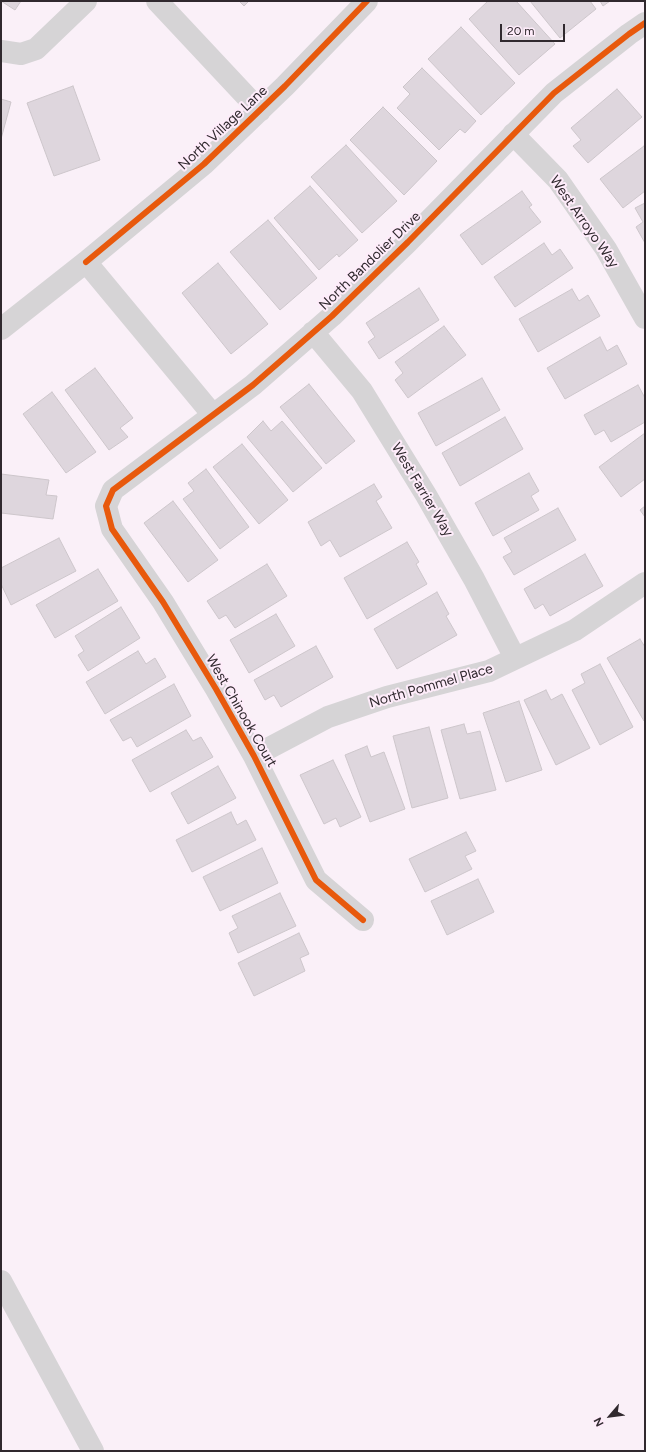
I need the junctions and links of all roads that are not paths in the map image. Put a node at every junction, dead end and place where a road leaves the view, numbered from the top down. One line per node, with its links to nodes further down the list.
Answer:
1 (86, 1): 5 (street)
2 (157, 1): 6 (street)
3 (367, 1): 6 (street, North Village Lane)
4 (645, 23): 7 (street, North Bandolier Drive)
5 (11, 53)
6 (260, 111): 8 (street, North Village Lane)
7 (513, 134): 9 (street, West Arroyo Way); 11 (street, North Bandolier Drive)
8 (86, 262): 10 (street, North Village Lane); 12 (street)
9 (645, 318)
10 (1, 329)
11 (313, 332): 12 (street, North Bandolier Drive); 15 (street, West Farrier Way)
12 (213, 415): 13 (street, North Bandolier Drive)
13 (106, 506): 16 (street, West Chinook Court)
14 (645, 583): 15 (street, North Pommel Place)
15 (515, 658): 16 (street, North Pommel Place)
16 (254, 756): 17 (street, West Chinook Court)
17 (363, 920)
18 (1, 1281): 19 (street)
19 (93, 1451)

